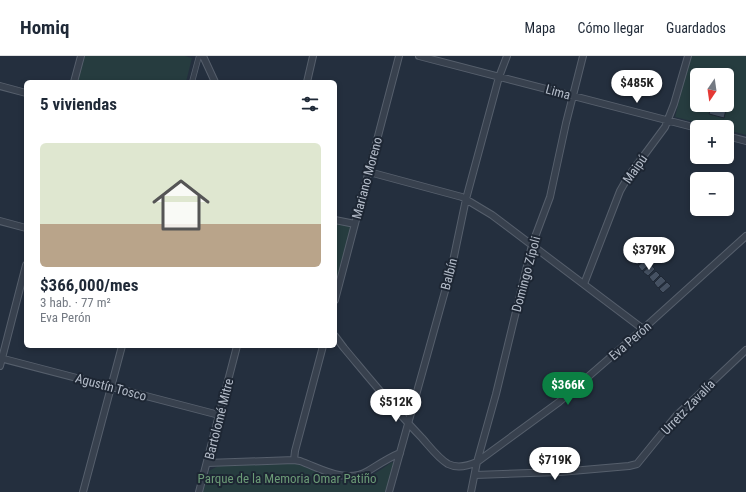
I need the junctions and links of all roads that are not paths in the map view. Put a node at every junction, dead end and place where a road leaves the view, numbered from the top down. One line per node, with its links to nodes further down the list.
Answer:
1 (81, 56): 11 (street)
2 (199, 56): 12 (street)
3 (203, 56): 13 (street)
4 (314, 56): 14 (street)
5 (399, 56): 22 (street, Mariano Moreno)
6 (419, 56): 10 (street, Lima)
7 (507, 56): 10 (street, Balbín)
8 (583, 56): 17 (street, Domingo Zípoli)
9 (688, 56): 18 (street, Maipú)
10 (499, 77): 17 (street, Lima); 23 (street, Balbín)
11 (75, 80)
12 (193, 80)
13 (214, 80)
14 (307, 80)
15 (0, 86): 16 (street)
16 (24, 92)
17 (573, 96): 18 (street, Lima); 29 (street, Domingo Zípoli)
18 (668, 121): 19 (street, Lima); 31 (street, Maipú)
19 (690, 126)
20 (734, 138): 21 (street)
21 (746, 141)
22 (369, 172): 23 (street); 26 (street, Mariano Moreno)
23 (466, 199): 29 (street); 43 (street, Balbín)
24 (337, 220): 26 (street)
25 (0, 221): 27 (street)
26 (355, 224): 32 (street, Mariano Moreno)
27 (24, 227)
28 (746, 236): 33 (street, Eva Perón)
29 (532, 246): 31 (street); 46 (street, Domingo Zípoli)
30 (24, 272): 39 (street)
31 (584, 284): 33 (street)
32 (337, 292)
33 (643, 329): 46 (street, Eva Perón)
34 (337, 339): 43 (street, Eva Perón)
35 (121, 348): 41 (street)
36 (236, 348): 42 (street, Bartolomé Mitre)
37 (322, 348): 45 (street)
38 (746, 350): 48 (street, Urretz Zavalía)
39 (1, 358): 40 (street); 41 (street, Agustín Tosco)
40 (0, 366)
41 (111, 387): 42 (street, Agustín Tosco); 49 (street)
42 (219, 415): 47 (street, Bartolomé Mitre)
43 (407, 423): 44 (street, Balbín); 46 (street, Eva Perón)
44 (400, 453): 45 (street); 51 (street, Balbín)
45 (294, 460): 47 (street)
46 (477, 462): 48 (street, Domingo Zípoli)
47 (207, 463): 50 (street, Bartolomé Mitre)
48 (475, 475): 52 (street, Domingo Zípoli)
49 (83, 492)
50 (199, 492)
51 (389, 492)
52 (471, 492)

